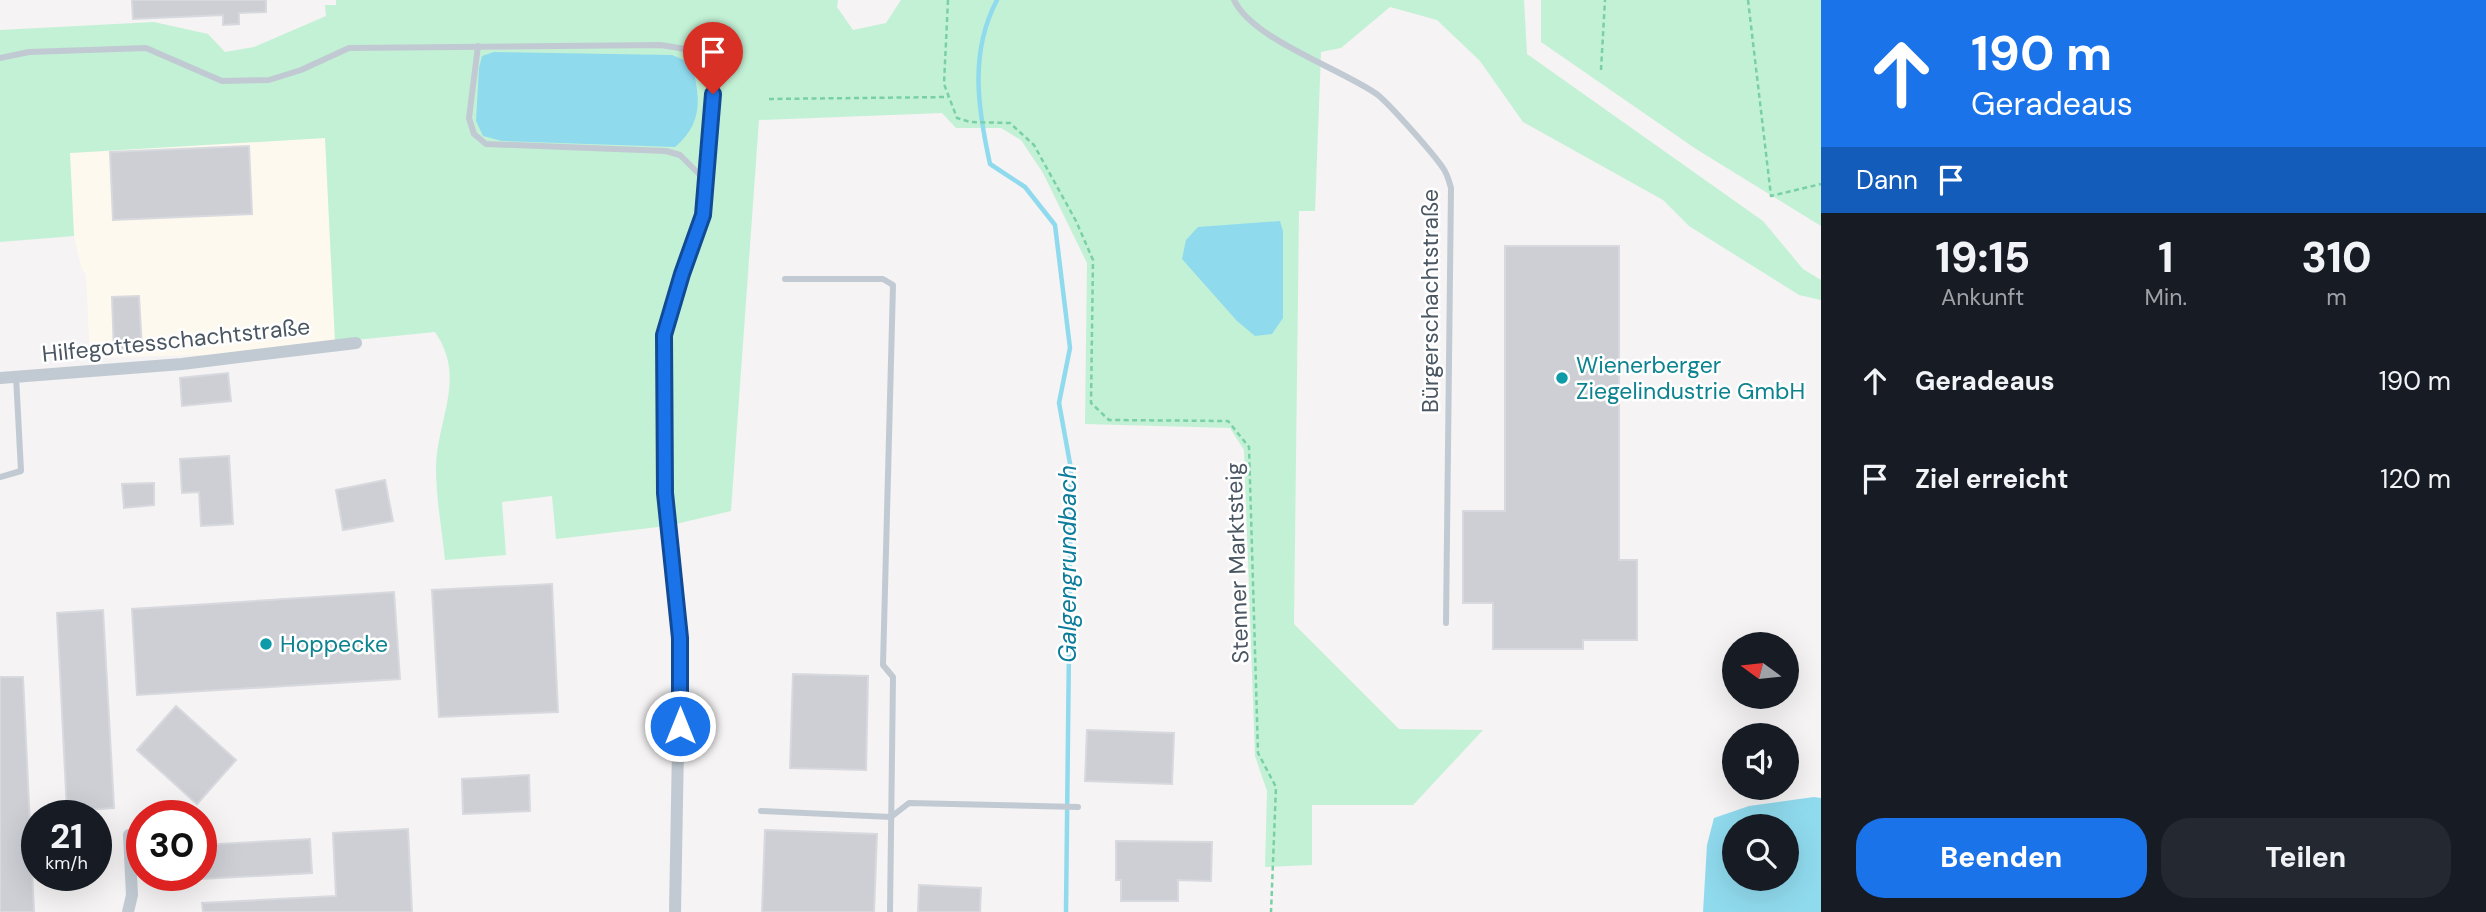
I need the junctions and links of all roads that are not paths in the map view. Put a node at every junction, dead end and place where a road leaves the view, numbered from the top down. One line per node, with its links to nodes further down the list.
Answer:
1 (1234, 0): 11 (lane, Bürgerschachtstraße)
2 (478, 46): 3 (lane); 4 (lane); 4 (lane)
3 (0, 58)
4 (707, 182): 6 (lane)
5 (785, 279): 14 (lane)
6 (664, 335): 17 (street)
7 (356, 343): 8 (street, Hilfegottesschachtstraße)
8 (16, 376): 9 (street, Hilfegottesschachtstraße); 10 (lane)
9 (0, 378)
10 (0, 477)
11 (1446, 623)
12 (1078, 807): 14 (lane)
13 (761, 811): 14 (lane)
14 (891, 817): 18 (lane)
15 (132, 891): 16 (street)
16 (128, 912)
17 (676, 912)
18 (890, 912)

